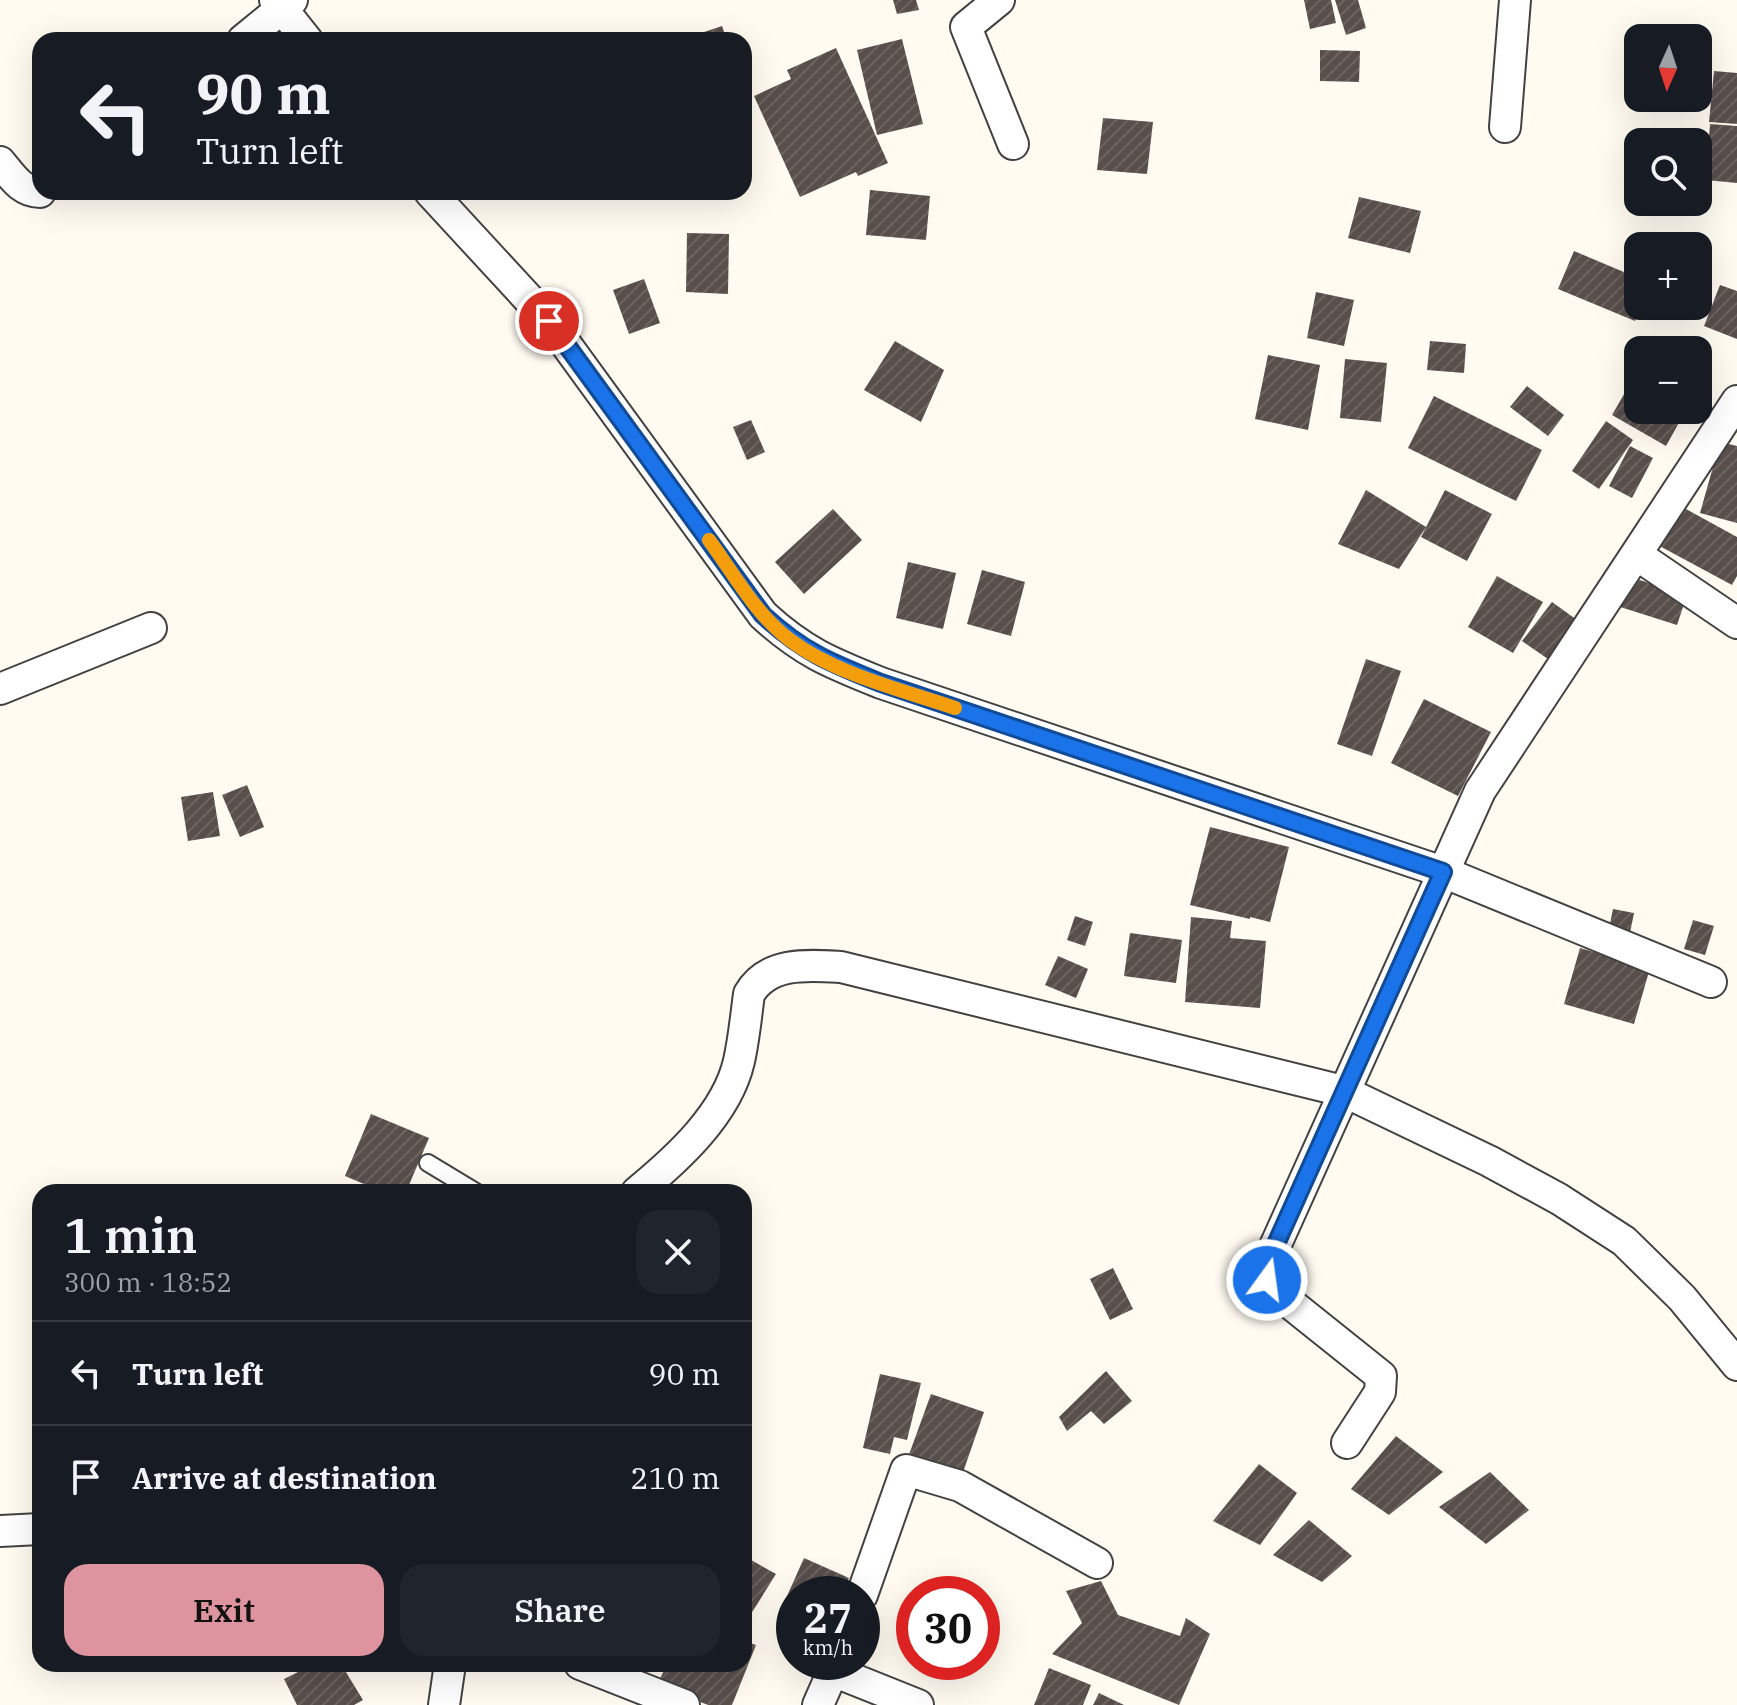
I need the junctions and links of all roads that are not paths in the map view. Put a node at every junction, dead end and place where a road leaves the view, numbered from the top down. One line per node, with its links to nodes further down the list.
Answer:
1 (999, 0): 7 (street)
2 (1515, 0): 6 (street)
3 (283, 3): 4 (street); 5 (street)
4 (252, 32)
5 (302, 32)
6 (1505, 127)
7 (1013, 144)
8 (0, 162): 9 (street)
9 (32, 191)
10 (437, 200): 16 (street)
11 (1737, 401): 12 (street)
12 (1637, 555): 13 (street); 16 (street)
13 (1737, 623)
14 (151, 628): 15 (street)
15 (0, 689)
16 (1443, 872): 17 (street); 18 (street)
17 (1711, 982)
18 (1343, 1091): 21 (street); 22 (street); 23 (street)
19 (428, 1163): 20 (lane)
20 (463, 1184)
21 (646, 1184)
22 (1737, 1365)
23 (1347, 1443)
24 (32, 1529): 25 (street)
25 (0, 1531)
26 (1097, 1563): 27 (street)
27 (869, 1576)
28 (449, 1672): 32 (street)
29 (600, 1672): 33 (street)
30 (829, 1680): 34 (street)
31 (865, 1680): 35 (street)
32 (444, 1705)
33 (684, 1705)
34 (818, 1705)
35 (918, 1705)

